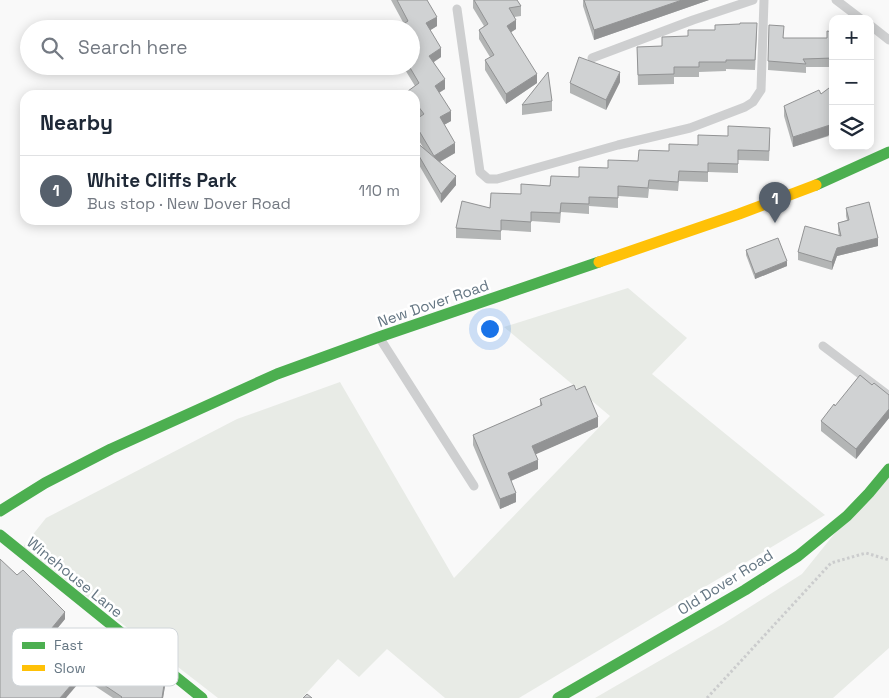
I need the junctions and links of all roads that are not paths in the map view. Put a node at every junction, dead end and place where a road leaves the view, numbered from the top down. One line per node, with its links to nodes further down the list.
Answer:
1 (753, 0): 8 (lane)
2 (764, 0): 4 (lane)
3 (836, 0): 5 (lane)
4 (457, 9)
5 (856, 15)
6 (874, 29): 7 (lane)
7 (889, 40)
8 (592, 58)
9 (889, 152): 10 (main road, New Dover Road)
10 (379, 337): 14 (lane); 15 (main road, New Dover Road)
11 (823, 346): 12 (lane)
12 (889, 396)
13 (889, 469): 20 (main road, Old Dover Road)
14 (474, 486)
15 (0, 511)
16 (0, 535): 17 (main road, Winehouse Lane)
17 (115, 628)
18 (178, 679): 19 (main road, Winehouse Lane)
19 (202, 698)
20 (558, 698)

